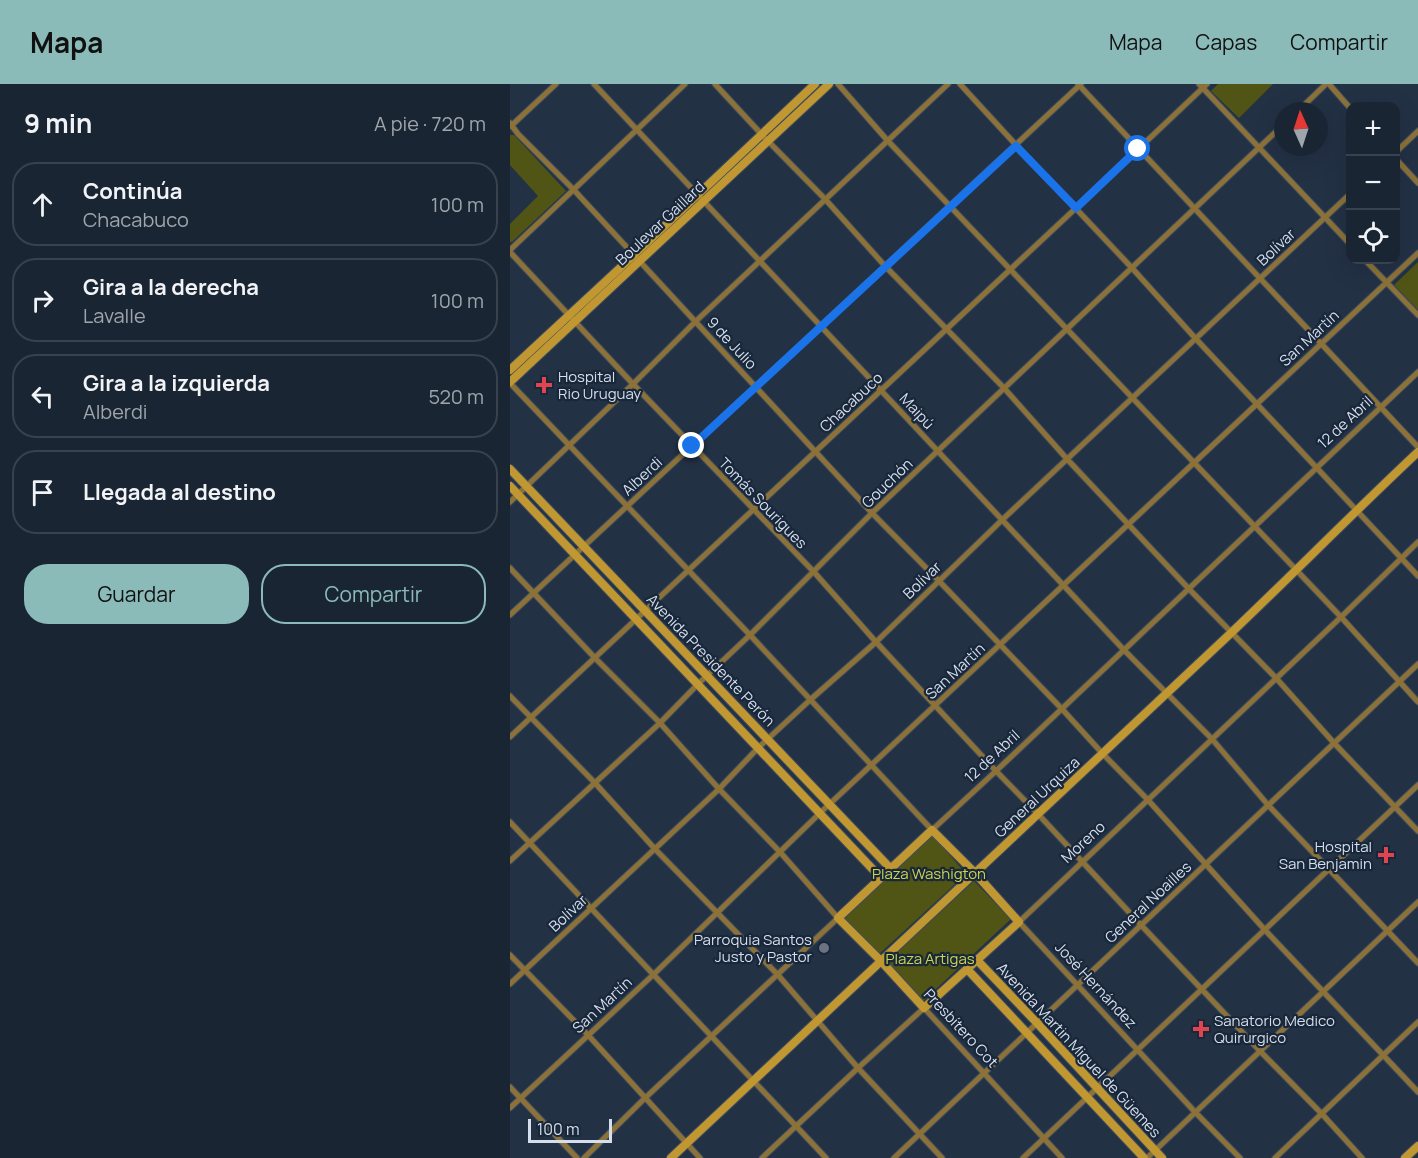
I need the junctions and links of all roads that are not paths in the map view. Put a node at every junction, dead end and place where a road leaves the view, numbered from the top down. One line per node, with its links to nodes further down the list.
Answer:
1 (556, 84): 15 (street)
2 (594, 84): 16 (street, Maipú)
3 (685, 84): 16 (street)
4 (715, 84): 19 (street)
5 (815, 84): 19 (main road, Boulevar Gaillard)
6 (829, 84): 19 (main road, Boulevar Gaillard)
7 (838, 84): 20 (street)
8 (948, 84): 20 (street)
9 (960, 84): 21 (street)
10 (1328, 84): 13 (street); 14 (street)
11 (1079, 85): 21 (street, Alberdi); 24 (street)
12 (1203, 85): 23 (street); 24 (street, Chacabuco)
13 (1308, 102)
14 (1346, 104)
15 (511, 125): 27 (street, 9 de Julio)
16 (637, 129): 27 (street); 28 (street, Maipú)
17 (1418, 130): 22 (street)
18 (1274, 134): 23 (street, Gouchón)
19 (765, 138): 28 (main road, Boulevar Gaillard); 30 (street)
20 (887, 140): 30 (street); 31 (street)
21 (1016, 146): 31 (street, Alberdi); 32 (street)
22 (1400, 147)
23 (1259, 148): 33 (street, Gouchón); 34 (street)
24 (1138, 149): 32 (street, Chacabuco); 33 (street)
25 (1400, 164): 26 (street)
26 (1418, 183)
27 (573, 189): 36 (street); 38 (street, 9 de Julio)
28 (700, 198): 38 (main road, Boulevar Gaillard); 39 (street, Maipú)
29 (1346, 198): 34 (street, Bolívar)
30 (825, 199): 39 (street); 41 (street)
31 (950, 206): 41 (street, Alberdi); 43 (street)
32 (1076, 208): 42 (street); 43 (street, Chacabuco)
33 (1194, 209): 42 (street, Gouchón); 44 (street)
34 (1325, 218): 35 (street); 44 (street, Bolívar)
35 (1346, 240)
36 (510, 251): 46 (street, Tomás Sourigues)
37 (1418, 253): 45 (street, San Martín)
38 (636, 258): 46 (main road, Boulevar Gaillard); 48 (main road, Boulevar Gaillard); 49 (street, 9 de Julio)
39 (759, 261): 49 (street); 50 (street, Maipú)
40 (1369, 264): 45 (street)
41 (885, 266): 50 (street, Alberdi); 51 (street)
42 (1132, 268): 52 (street, Gouchón); 53 (street)
43 (1010, 269): 51 (street, Chacabuco); 52 (street)
44 (1260, 279): 53 (street, Bolívar); 54 (street)
45 (1387, 282): 47 (street); 54 (street, San Martín)
46 (569, 314): 48 (street, Tomás Sourigues); 55 (main road, Boulevar Gaillard)
47 (1418, 315)
48 (576, 322): 57 (main road, Boulevar Gaillard); 58 (street, Tomás Sourigues)
49 (695, 322): 58 (street); 59 (street, 9 de Julio)
50 (821, 326): 59 (street, Alberdi); 61 (street, Maipú)
51 (946, 329): 60 (street); 61 (street, Chacabuco)
52 (1067, 329): 60 (street, Gouchón); 62 (street)
53 (1196, 339): 62 (street, Bolívar); 63 (street)
54 (1321, 344): 63 (street, San Martín); 64 (street)
55 (510, 370)
56 (1418, 372): 64 (street, 12 de Abril)
57 (510, 382): 65 (street)
58 (633, 384): 65 (street); 66 (street, Tomás Sourigues)
59 (756, 387): 66 (street, Alberdi); 69 (street, 9 de Julio)
60 (1004, 388): 68 (street, Gouchón); 70 (street)
61 (881, 390): 68 (street, Maipú); 69 (street, Chacabuco)
62 (1132, 398): 70 (street, Bolívar); 71 (street)
63 (1257, 404): 71 (street, San Martín); 72 (street)
64 (1380, 408): 67 (street); 72 (street, 12 de Abril)
65 (569, 445): 75 (street); 78 (street)
66 (692, 446): 78 (street, Alberdi); 79 (street, Tomás Sourigues)
67 (1418, 449): 80 (main road, General Urquiza)
68 (938, 451): 81 (street, Gouchón); 82 (street, Maipú)
69 (815, 452): 79 (street, Chacabuco); 81 (street, 9 de Julio)
70 (1067, 459): 82 (street, Bolívar); 83 (street)
71 (1194, 463): 83 (street, San Martín); 84 (street)
72 (1317, 467): 80 (street); 84 (street, 12 de Abril)
73 (510, 469): 75 (main road, Avenida Presidente Perón)
74 (510, 486): 76 (main road, Avenida Presidente Perón)
75 (527, 487): 76 (street); 86 (main road, Avenida Presidente Perón)
76 (518, 495): 77 (street); 87 (main road, Avenida Presidente Perón)
77 (510, 502)
78 (627, 507): 86 (street, Alberdi); 90 (street)
79 (753, 510): 90 (street, Chacabuco); 92 (street, Tomás Sourigues)
80 (1356, 510): 88 (street); 91 (main road, General Urquiza)
81 (872, 513): 92 (street, Gouchón); 94 (street, 9 de Julio)
82 (1002, 520): 94 (street, Bolívar); 95 (street, Maipú)
83 (1128, 524): 95 (street, San Martín); 96 (street)
84 (1254, 527): 91 (street); 96 (street, 12 de Abril)
85 (1418, 542): 88 (street, Moreno)
86 (584, 546): 87 (street, Alberdi); 98 (main road, Avenida Presidente Perón)
87 (576, 554): 97 (street, Alberdi); 101 (main road, Avenida Presidente Perón)
88 (1401, 558): 93 (street); 100 (street, Moreno)
89 (510, 568): 97 (street)
90 (688, 571): 98 (street, Chacabuco); 103 (street)
91 (1296, 571): 100 (street); 102 (main road, General Urquiza)
92 (814, 572): 103 (street, Gouchón); 104 (street, Tomás Sourigues)
93 (1418, 576)
94 (939, 580): 104 (street, Bolívar); 105 (street, 9 de Julio)
95 (1063, 585): 105 (street, San Martín); 106 (street, Maipú)
96 (1189, 589): 102 (street); 106 (street, 12 de Abril)
97 (534, 593): 99 (street, Alberdi); 107 (street)
98 (645, 611): 101 (street, Chacabuco); 109 (main road, Avenida Presidente Perón)
99 (510, 615)
100 (1341, 617): 110 (street, Moreno); 111 (street)
101 (637, 619): 107 (street, Chacabuco); 112 (main road, Avenida Presidente Perón)
102 (1231, 633): 110 (street); 113 (main road, General Urquiza)
103 (750, 635): 109 (street, Gouchón); 115 (street)
104 (876, 642): 115 (street, Bolívar); 117 (street, Tomás Sourigues)
105 (1001, 645): 117 (street, San Martín); 118 (street, 9 de Julio)
106 (1124, 650): 113 (street, Maipú); 118 (street, 12 de Abril)
107 (595, 658): 119 (street, Chacabuco); 120 (street)
108 (1418, 664): 111 (street, General Noailles)
109 (707, 675): 112 (street, Gouchón); 122 (main road, Avenida Presidente Perón)
110 (1276, 678): 123 (street, Moreno); 124 (street)
111 (1399, 682): 116 (street); 124 (street, General Noailles)
112 (698, 684): 120 (street, Gouchón); 125 (main road, Avenida Presidente Perón)
113 (1166, 693): 123 (street, Maipú); 126 (main road, General Urquiza)
114 (510, 696): 119 (street)
115 (810, 700): 122 (street, Bolívar); 127 (street)
116 (1418, 702)
117 (935, 706): 127 (street, San Martín); 128 (street, Tomás Sourigues)
118 (1062, 709): 126 (street, 9 de Julio); 128 (street, 12 de Abril)
119 (531, 718): 121 (street, Chacabuco); 129 (street)
120 (660, 723): 129 (street, Gouchón); 131 (street)
121 (510, 737)
122 (768, 739): 125 (street, Bolívar); 133 (main road, Avenida Presidente Perón)
123 (1212, 739): 132 (street, Moreno); 134 (street, Maipú)
124 (1334, 743): 134 (street, General Noailles); 135 (street)
125 (758, 748): 131 (street, Bolívar); 136 (main road, Avenida Presidente Perón)
126 (1102, 753): 132 (street, 9 de Julio); 137 (main road, General Urquiza)
127 (871, 765): 133 (street, San Martín); 139 (street)
128 (996, 771): 137 (street, Tomás Sourigues); 139 (street, 12 de Abril)
129 (595, 783): 141 (street, Gouchón); 142 (street)
130 (1418, 785): 135 (street)
131 (719, 789): 142 (street, Bolívar); 143 (street)
132 (1148, 800): 145 (street, Moreno); 146 (street, 9 de Julio)
133 (830, 804): 136 (street, San Martín); 147 (main road, Avenida Presidente Perón)
134 (1268, 805): 146 (street, General Noailles); 148 (street, Maipú)
135 (1395, 807): 140 (street); 148 (street)
136 (820, 813): 143 (street, San Martín); 150 (main road, Avenida Presidente Perón)
137 (1038, 814): 145 (street, Tomás Sourigues); 149 (main road, General Urquiza)
138 (510, 822): 141 (street)
139 (932, 830): 147 (main road, 12 de Abril); 149 (main road, José Hernández)
140 (1418, 831)
141 (530, 842): 144 (street, Gouchón); 152 (street)
142 (655, 849): 152 (street, Bolívar); 153 (street)
143 (780, 852): 153 (street, San Martín); 154 (street)
144 (510, 861)
145 (1082, 861): 155 (street, Moreno); 156 (street, Tomás Sourigues)
146 (1205, 864): 156 (street, General Noailles); 157 (street, 9 de Julio)
147 (891, 869): 150 (main road, 12 de Abril)
148 (1329, 869): 157 (street); 158 (street, Maipú)
149 (975, 873): 155 (main road, José Hernández); 161 (main road, General Urquiza)
150 (881, 878): 154 (main road, 12 de Abril)
151 (1418, 902): 158 (street)
152 (591, 909): 164 (street, Bolívar); 165 (street)
153 (717, 912): 165 (street, San Martín); 166 (street)
154 (838, 918): 161 (main road, Presbítero Cot); 166 (street, 12 de Abril)
155 (1019, 922): 160 (main road, Moreno); 168 (street, José Hernández)
156 (1141, 925): 168 (street, General Noailles); 169 (street, Tomás Sourigues)
157 (1265, 930): 169 (street); 170 (street, 9 de Julio)
158 (1387, 932): 162 (street, Maipú); 170 (street)
159 (510, 955): 164 (street)
160 (977, 960): 163 (main road, Moreno); 174 (main road, Avenida Martin Miguel de Güemes)
161 (881, 961): 171 (main road, Presbítero Cot); 172 (main road, General Urquiza)
162 (1418, 963)
163 (968, 969): 171 (main road, Moreno); 175 (main road, Avenida Martin Miguel de Güemes)
164 (524, 970): 167 (street, Bolívar); 176 (street)
165 (654, 974): 176 (street, San Martín); 177 (street)
166 (778, 975): 172 (street); 177 (street, 12 de Abril)
167 (510, 984)
168 (1077, 985): 174 (street, General Noailles); 178 (street, José Hernández)
169 (1202, 989): 178 (street); 179 (street, Tomás Sourigues)
170 (1323, 992): 179 (street); 180 (street, 9 de Julio)
171 (924, 1008): 181 (street, Moreno); 182 (street, Presbítero Cot)
172 (817, 1020): 181 (street); 183 (main road, General Urquiza)
173 (1418, 1022): 180 (street)
174 (1037, 1023): 175 (street, General Noailles); 185 (main road, Avenida Martin Miguel de Güemes)
175 (1027, 1032): 182 (street, General Noailles); 187 (main road, Avenida Martin Miguel de Güemes)
176 (588, 1035): 188 (street, San Martín); 189 (street)
177 (711, 1036): 183 (street); 189 (street, 12 de Abril)
178 (1138, 1050): 185 (street); 191 (street, José Hernández)
179 (1260, 1051): 191 (street); 192 (street, Tomás Sourigues)
180 (1383, 1055): 186 (street, 9 de Julio); 192 (street)
181 (858, 1068): 193 (street, Moreno); 194 (street)
182 (984, 1074): 194 (street, General Noailles); 195 (street, Presbítero Cot)
183 (754, 1080): 193 (street); 196 (main road, General Urquiza)
184 (510, 1087): 188 (street)
185 (1097, 1088): 187 (street); 198 (main road, Avenida Martin Miguel de Güemes)
186 (1418, 1092)
187 (1088, 1097): 195 (street); 209 (main road, Avenida Martin Miguel de Güemes)
188 (521, 1098): 190 (street, San Martín); 199 (street)
189 (644, 1099): 196 (street); 200 (street, 12 de Abril)
190 (510, 1108)
191 (1195, 1112): 198 (street); 211 (street, José Hernández)
192 (1322, 1114): 212 (street); 213 (street, Tomás Sourigues)
193 (796, 1126): 203 (street, Moreno); 204 (street)
194 (920, 1134): 205 (street, General Noailles); 206 (street)
195 (1044, 1138): 207 (street); 208 (street, Presbítero Cot)
196 (686, 1143): 201 (main road, General Urquiza); 202 (street)
197 (1418, 1146): 214 (main road)
198 (1155, 1151): 209 (street); 210 (main road, Avenida Martin Miguel de Güemes)
199 (577, 1158)
200 (584, 1158)
201 (670, 1158)
202 (700, 1158)
203 (762, 1158)
204 (826, 1158)
205 (894, 1158)
206 (942, 1158)
207 (1023, 1158)
208 (1062, 1158)
209 (1146, 1158)
210 (1162, 1158)
211 (1240, 1158)
212 (1275, 1158)
213 (1362, 1158)
214 (1405, 1158)

